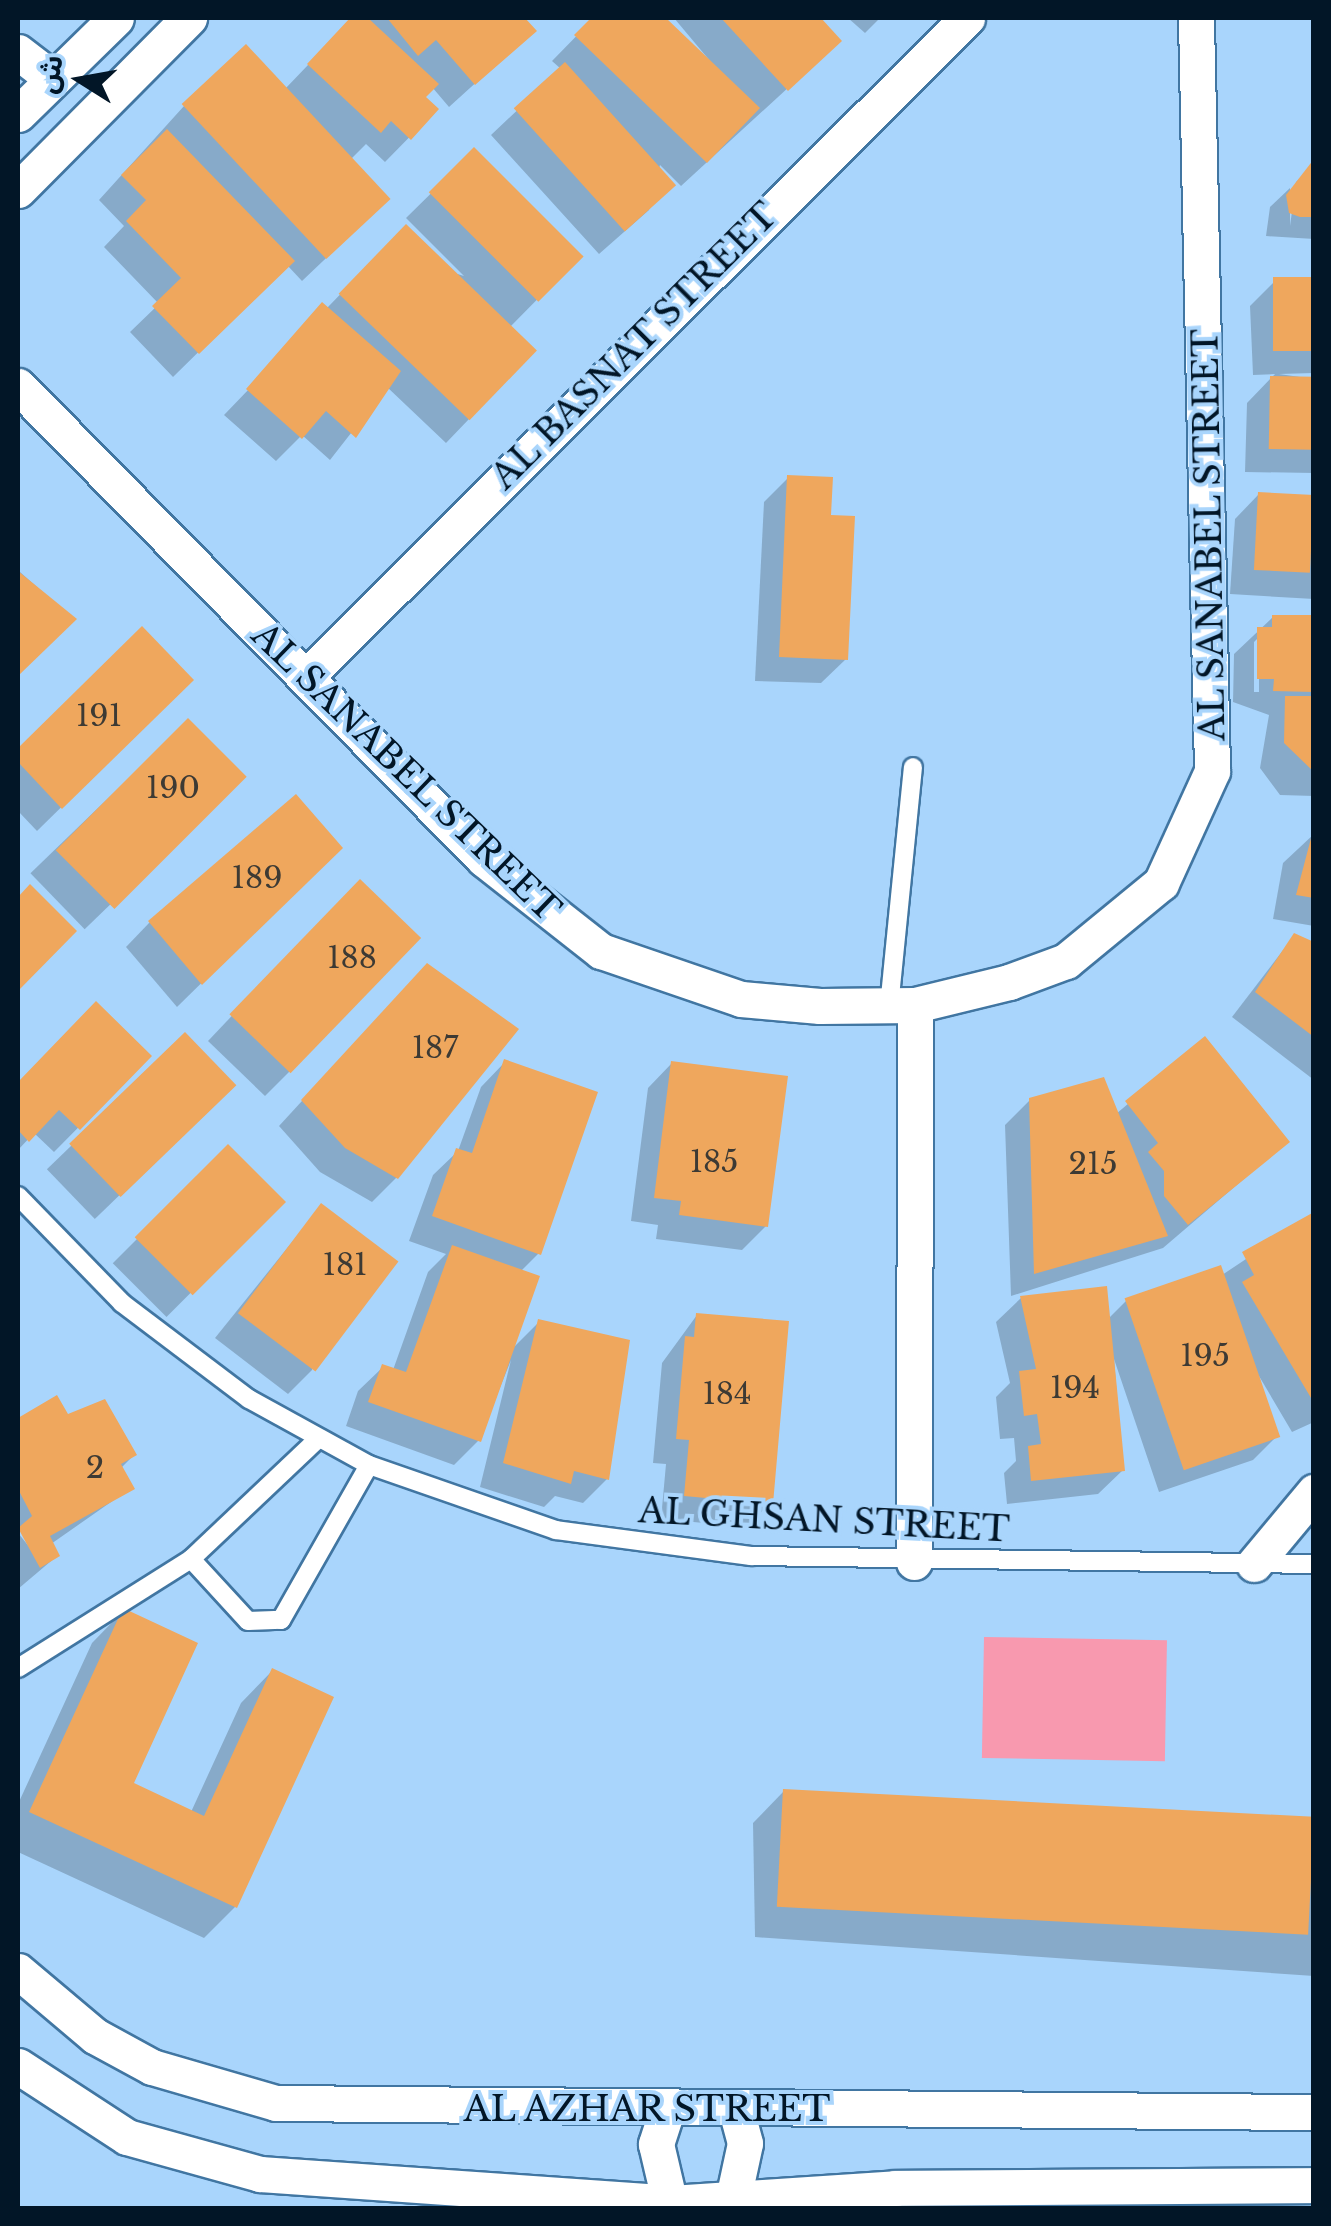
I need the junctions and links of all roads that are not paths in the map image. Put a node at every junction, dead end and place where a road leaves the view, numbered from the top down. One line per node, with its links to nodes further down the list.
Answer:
1 (116, 18): 6 (street)
2 (189, 18): 8 (street)
3 (967, 18): 10 (street, AL BASNAT STREET)
4 (1196, 18): 12 (street, AL SANABEL STREET)
5 (18, 52): 6 (street)
6 (53, 79): 7 (street)
7 (18, 114)
8 (18, 190)
9 (18, 386): 10 (street, AL SANABEL STREET)
10 (305, 678): 12 (street, AL SANABEL STREET)
11 (913, 767): 12 (lane)
12 (902, 1006): 18 (street)
13 (18, 1196): 14 (lane, AL GHSAN STREET)
14 (318, 1439): 15 (lane, AL GHSAN STREET); 17 (lane)
15 (370, 1465): 17 (lane); 18 (lane, AL GHSAN STREET)
16 (1314, 1492): 19 (street)
17 (191, 1559): 21 (lane)
18 (914, 1562): 19 (lane, AL GHSAN STREET)
19 (1254, 1564): 20 (lane, AL GHSAN STREET)
20 (1314, 1564)
21 (18, 1668)
22 (18, 1972): 24 (street, AL AZHAR STREET)
23 (18, 2066): 30 (street)
24 (667, 2110): 25 (street, AL AZHAR STREET); 32 (street)
25 (736, 2110): 26 (street, AL AZHAR STREET); 31 (street)
26 (1314, 2112)
27 (1276, 2185): 28 (street); 29 (street); 34 (street)
28 (1314, 2185)
29 (896, 2188): 31 (street); 33 (street)
30 (531, 2200): 32 (street)
31 (731, 2205): 32 (street)
32 (671, 2206)
33 (845, 2208)
34 (1233, 2208)

